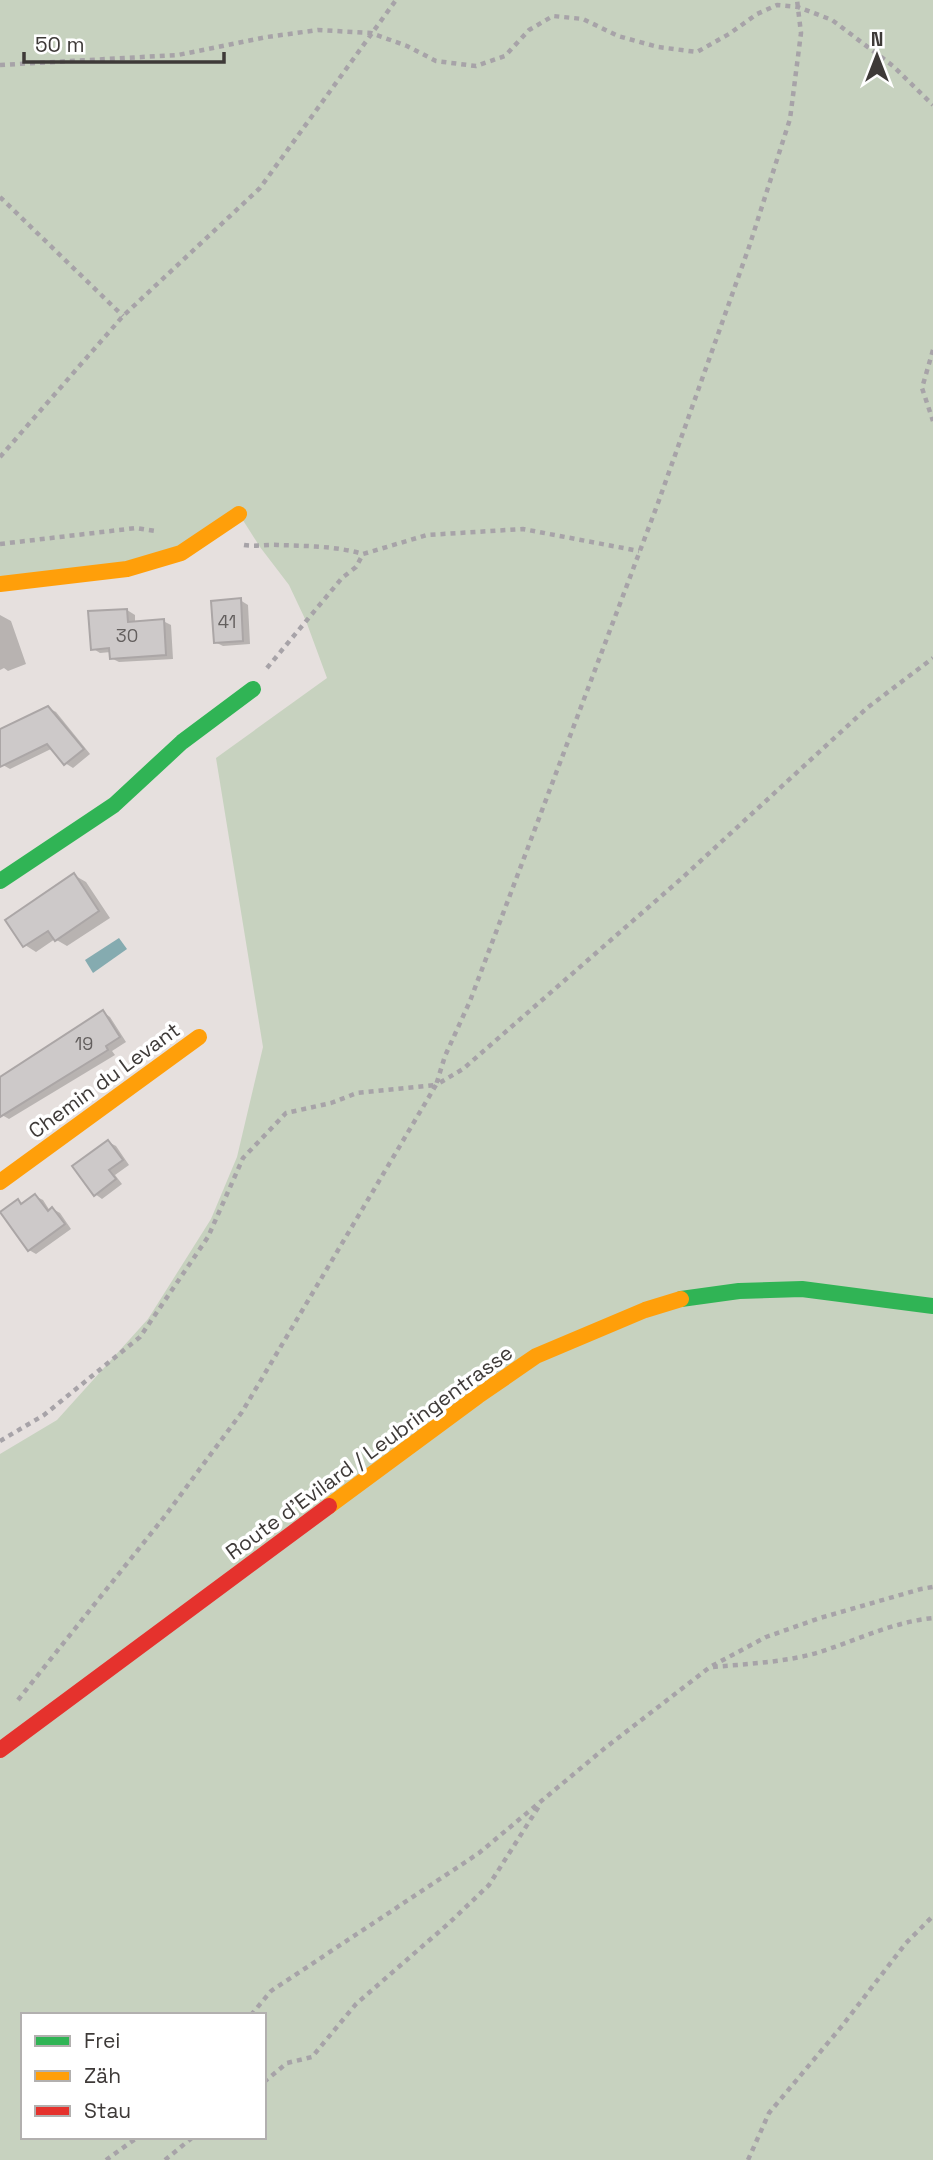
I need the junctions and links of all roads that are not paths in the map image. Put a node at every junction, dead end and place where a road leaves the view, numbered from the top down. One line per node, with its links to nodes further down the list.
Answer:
1 (239, 514): 2 (street)
2 (0, 584)
3 (253, 689): 4 (street)
4 (0, 881)
5 (199, 1037): 6 (street, Chemin du Levant)
6 (0, 1182)
7 (933, 1306): 8 (street, Route d'Evilard / Leubringentrasse)
8 (0, 1750)

